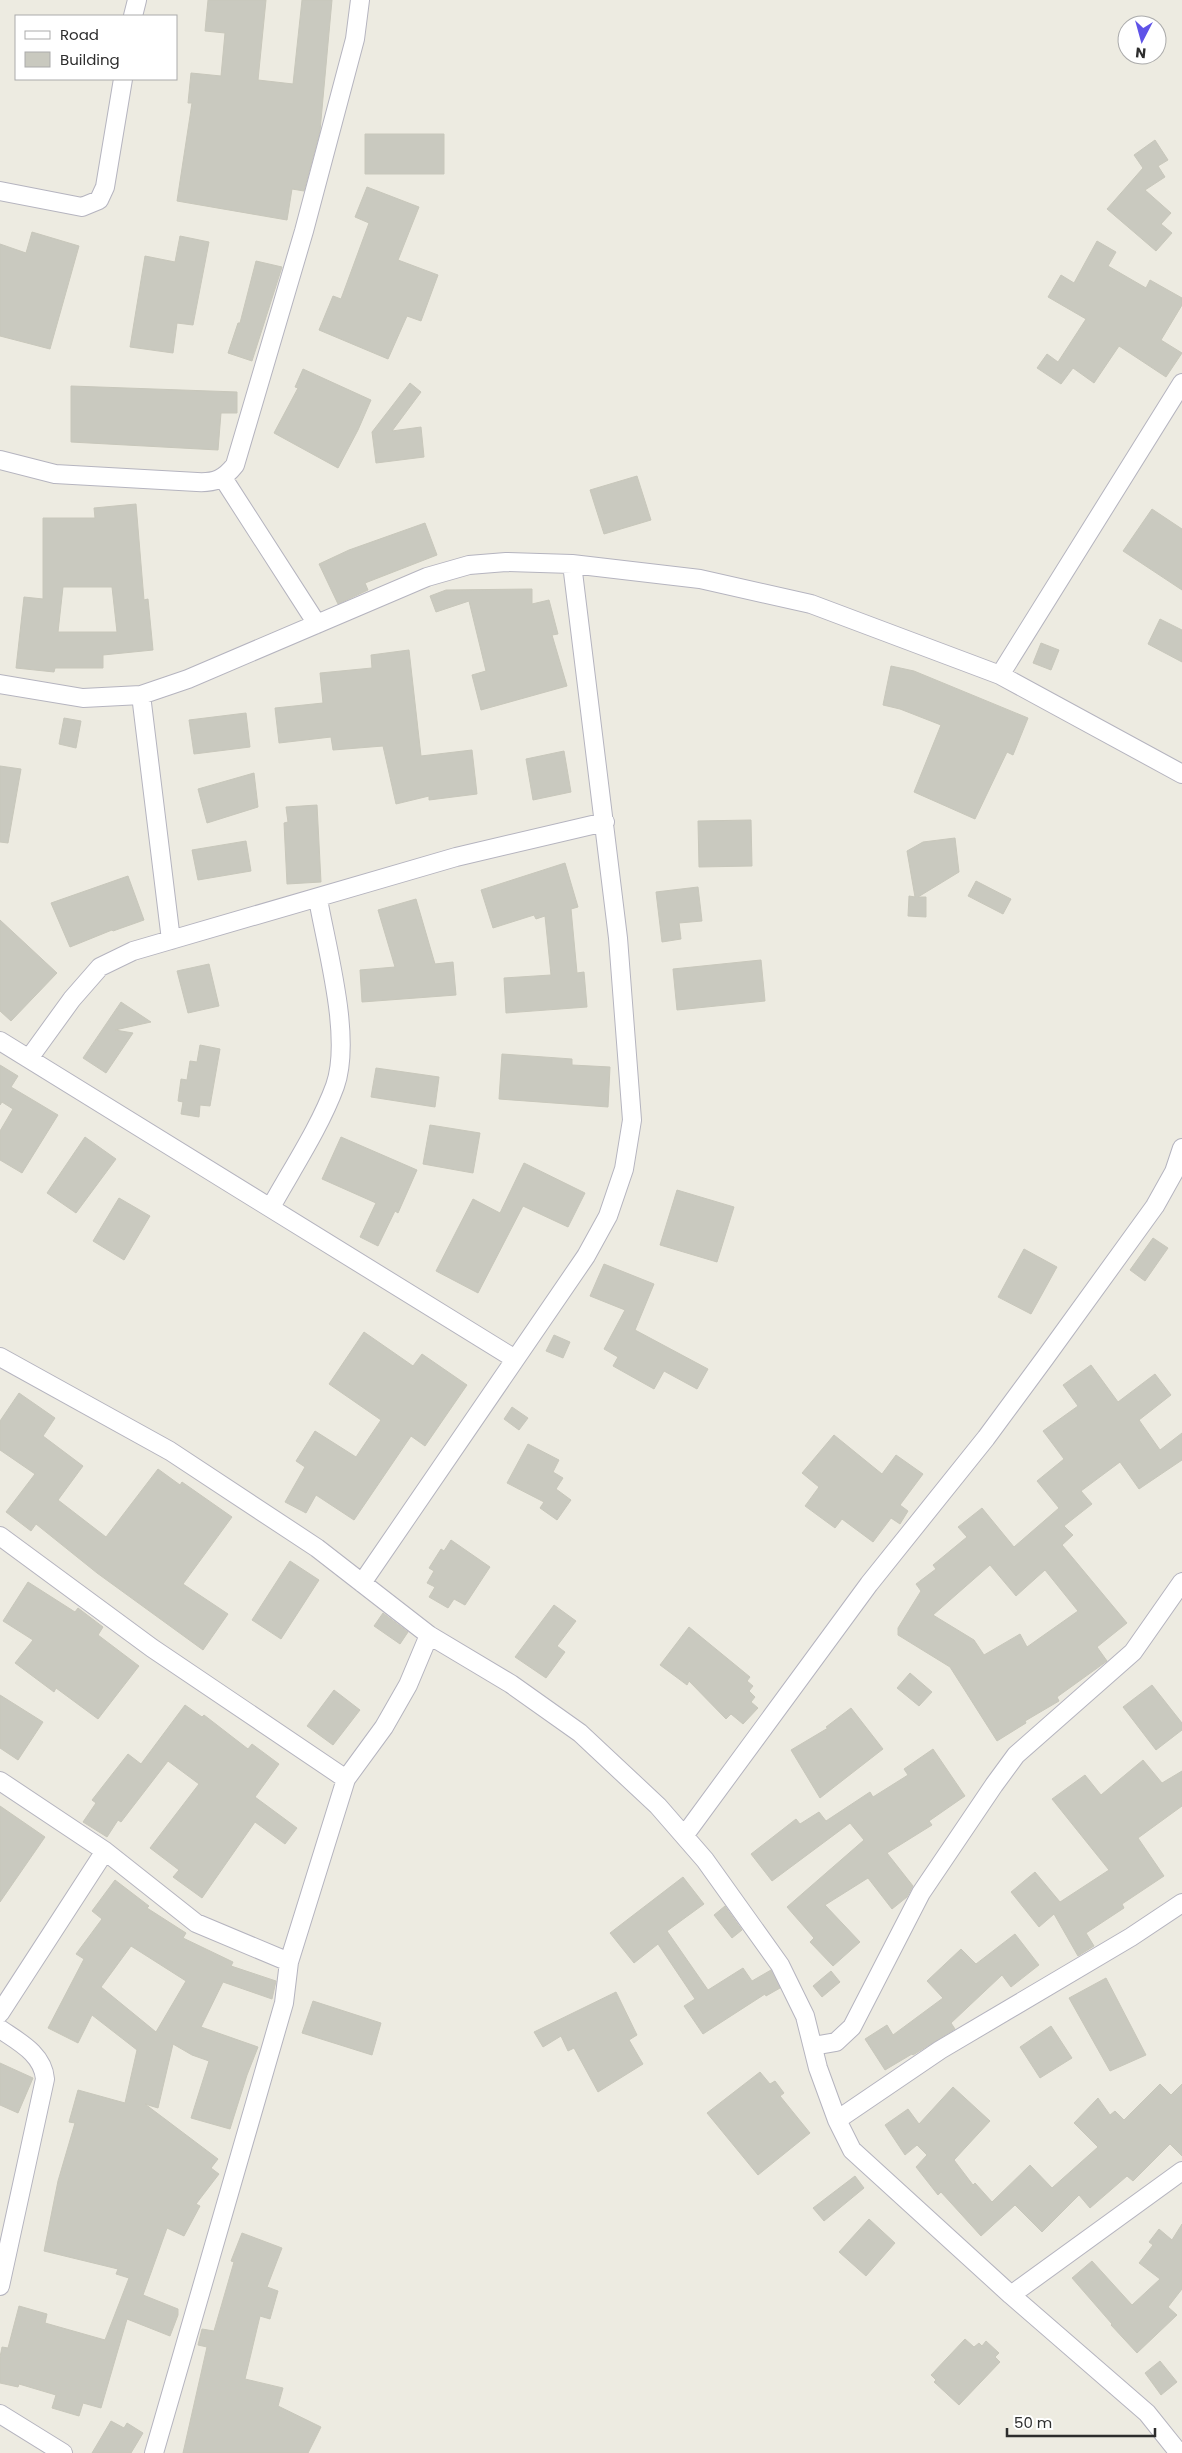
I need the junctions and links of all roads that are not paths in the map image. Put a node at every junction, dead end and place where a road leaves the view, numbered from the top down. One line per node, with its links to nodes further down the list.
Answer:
1 (137, 0): 3 (street)
2 (360, 0): 8 (street)
3 (133, 15)
4 (123, 80): 5 (street)
5 (0, 191)
6 (1182, 383): 11 (street)
7 (0, 460): 8 (street)
8 (223, 478): 10 (street)
9 (572, 564): 10 (street); 11 (street); 15 (street)
10 (317, 624): 13 (street)
11 (1000, 675): 14 (street)
12 (0, 684): 13 (street)
13 (141, 695): 17 (street)
14 (1182, 774)
15 (605, 822): 16 (street); 23 (street)
16 (318, 899): 17 (street); 21 (street)
17 (171, 940): 19 (street)
18 (0, 1041): 19 (street)
19 (30, 1058): 21 (street)
20 (1182, 1148): 30 (street)
21 (271, 1208): 23 (street)
22 (0, 1357): 26 (street)
23 (516, 1360): 26 (street)
24 (0, 1536): 28 (street)
25 (1182, 1582): 36 (street)
26 (362, 1583): 27 (street)
27 (429, 1635): 28 (street); 30 (street)
28 (346, 1779): 33 (street)
29 (0, 1781): 31 (street)
30 (684, 1836): 36 (street)
31 (105, 1851): 33 (street); 34 (street)
32 (1182, 1903): 37 (street)
33 (289, 1962): 43 (street)
34 (0, 2013)
35 (0, 2029): 39 (street)
36 (813, 2046): 37 (street)
37 (837, 2120): 40 (street)
38 (1182, 2171): 40 (street)
39 (0, 2286)
40 (1011, 2295): 44 (street)
41 (0, 2414): 42 (street)
42 (62, 2453)
43 (154, 2453)
44 (1179, 2453)

